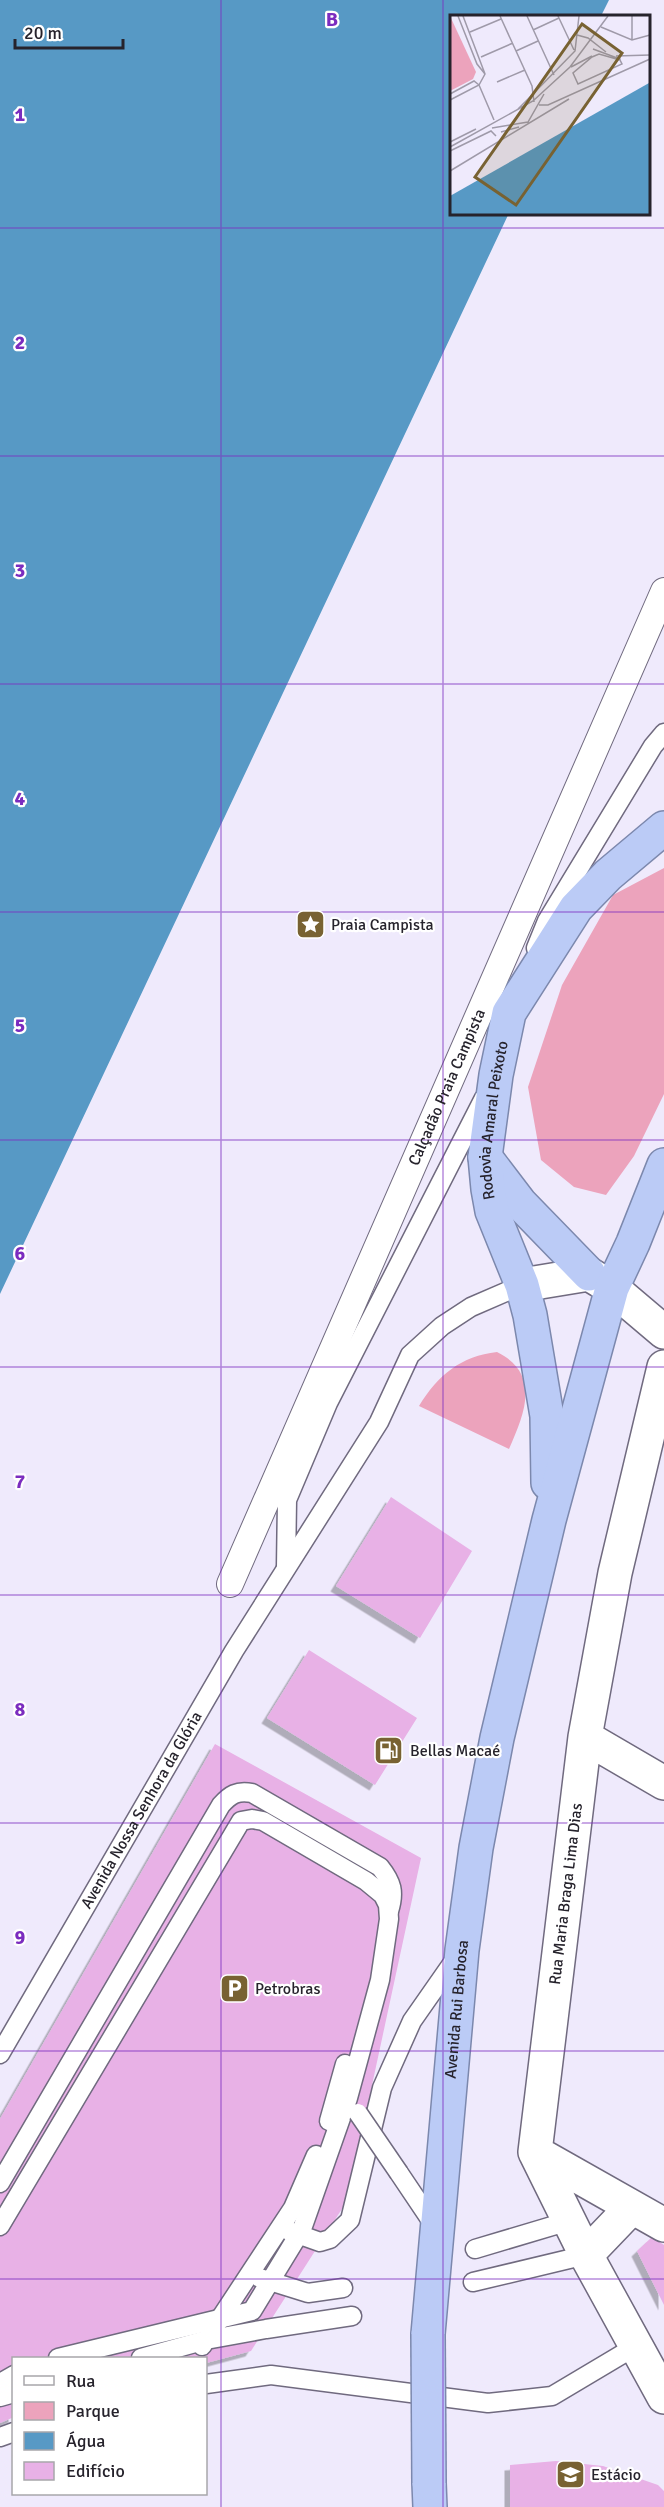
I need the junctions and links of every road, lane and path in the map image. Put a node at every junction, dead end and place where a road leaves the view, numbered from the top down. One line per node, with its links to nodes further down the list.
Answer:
1 (664, 591): 14 (street, Calçadão Praia Campista)
2 (664, 733): 4 (lane)
3 (664, 828): 4 (highway, Rodovia Amaral Peixoto)
4 (509, 1013): 5 (highway, Rodovia Amaral Peixoto)
5 (496, 1075): 6 (highway, Rodovia Amaral Peixoto); 13 (lane)
6 (485, 1156): 8 (highway); 9 (highway, Rodovia Amaral Peixoto)
7 (664, 1165): 8 (highway)
8 (601, 1281): 9 (street); 10 (street); 12 (highway)
9 (522, 1285): 12 (highway, Rodovia Amaral Peixoto); 13 (lane, Avenida Nossa Senhora da Glória)
10 (664, 1332)
11 (664, 1367): 15 (street, Rua Maria Braga Lima Dias)
12 (549, 1521): 18 (highway, Avenida Rui Barbosa)
13 (286, 1567): 20 (lane, Avenida Nossa Senhora da Glória)
14 (230, 1584)
15 (585, 1737): 16 (street); 22 (street, Rua Maria Braga Lima Dias)
16 (664, 1783)
17 (231, 1795): 19 (lane); 23 (lane); 28 (lane)
18 (462, 1950): 28 (lane); 29 (highway, Avenida Rui Barbosa)
19 (106, 2048): 21 (lane); 27 (lane)
20 (0, 2054)
21 (353, 2106): 29 (lane, bridge); 38 (lane)
22 (535, 2152): 24 (street); 25 (street)
23 (0, 2183)
24 (632, 2207): 26 (street); 31 (street)
25 (569, 2222): 30 (lane); 31 (street)
26 (664, 2225)
27 (0, 2226)
28 (280, 2228): 32 (lane)
29 (436, 2228): 43 (highway, Avenida Rui Barbosa, bridge)
30 (475, 2249)
31 (585, 2255): 33 (lane); 37 (street)
32 (250, 2274): 34 (lane); 36 (lane)
33 (473, 2282)
34 (343, 2288)
35 (352, 2316): 36 (lane)
36 (206, 2340): 39 (lane); 40 (lane)
37 (636, 2346): 41 (lane); 42 (street)
38 (62, 2357)
39 (145, 2357)
40 (186, 2357)
41 (207, 2384)
42 (664, 2397)
43 (429, 2495)

